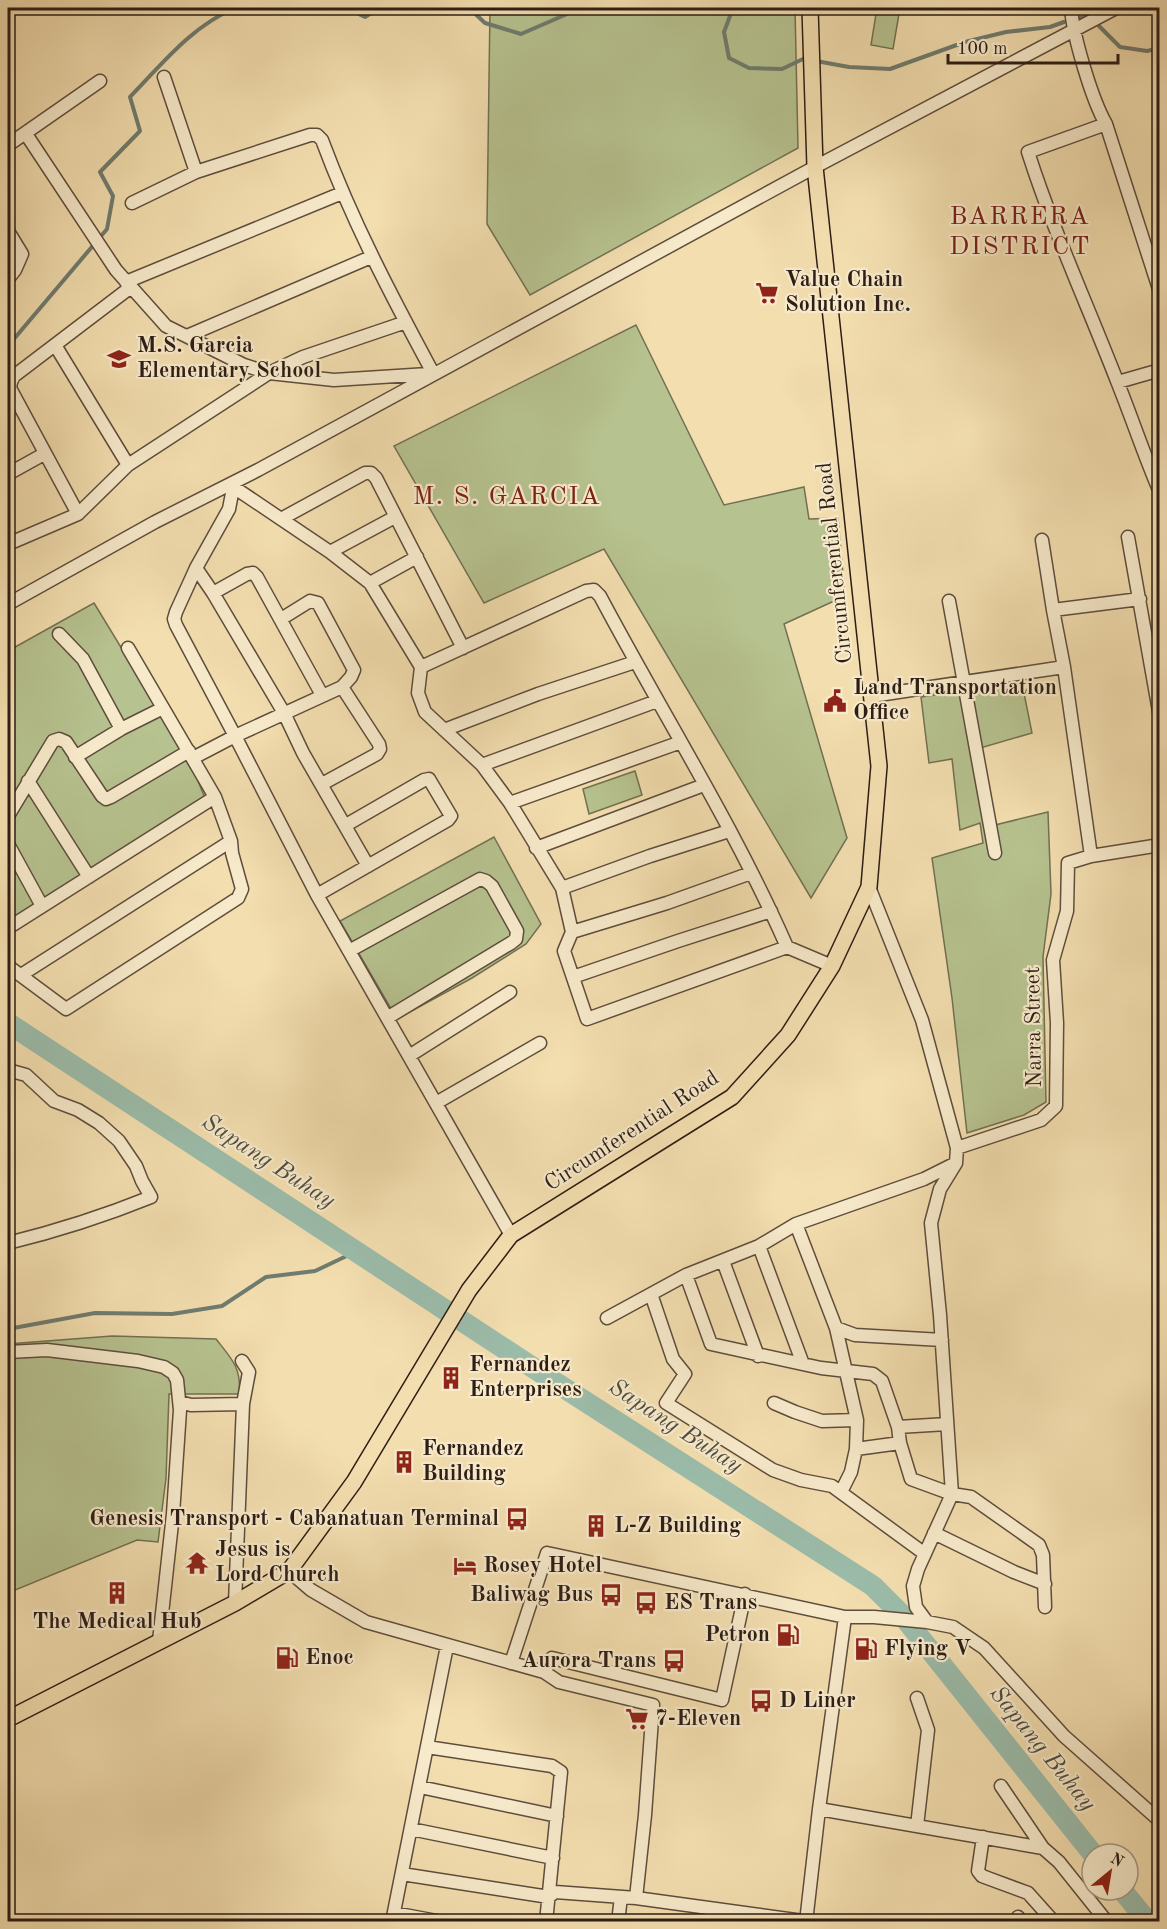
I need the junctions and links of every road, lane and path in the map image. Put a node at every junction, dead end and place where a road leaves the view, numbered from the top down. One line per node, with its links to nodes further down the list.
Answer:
1 (810, 8): 10 (main road, Circumferential Road)
2 (1068, 8): 4 (street)
3 (1116, 8): 4 (street)
4 (1075, 31): 7 (street); 10 (street)
5 (164, 77): 11 (street)
6 (100, 81): 8 (street)
7 (1106, 124): 18 (street); 25 (street)
8 (26, 134): 9 (street); 17 (street)
9 (8, 145)
10 (815, 167): 24 (street); 56 (main road, Circumferential Road)
11 (196, 172): 12 (street); 13 (street)
12 (342, 194): 15 (street); 17 (street)
13 (132, 203)
14 (8, 231): 16 (street)
15 (371, 257): 19 (street); 20 (street)
16 (8, 279)
17 (128, 284): 20 (street); 21 (street)
18 (1160, 292)
19 (406, 322): 23 (street); 24 (street)
20 (187, 336): 23 (street)
21 (55, 345): 26 (street); 27 (street)
22 (1160, 370): 25 (street)
23 (269, 373): 24 (street); 27 (street)
24 (432, 374): 29 (street)
25 (1118, 382): 30 (street)
26 (44, 454): 28 (street); 31 (street)
27 (128, 465): 31 (street)
28 (8, 474)
29 (233, 484): 33 (street); 39 (street); 44 (street)
30 (1160, 492)
31 (78, 514): 36 (street)
32 (395, 517): 33 (street); 37 (street); 38 (street)
33 (281, 519): 37 (street)
34 (1128, 537): 42 (street)
35 (1042, 540): 45 (street)
36 (8, 544)
37 (330, 552): 40 (street)
38 (417, 557): 40 (street); 49 (street)
39 (196, 568): 41 (street); 63 (street)
40 (370, 583): 51 (street)
41 (213, 592): 46 (street); 59 (street)
42 (1140, 599): 45 (street); 60 (street)
43 (949, 601): 53 (street)
44 (8, 604)
45 (1053, 610): 52 (street)
46 (281, 619): 54 (street); 55 (street)
47 (59, 634): 61 (street)
48 (128, 648): 58 (street)
49 (463, 648): 50 (street); 51 (street)
50 (635, 663): 57 (street); 62 (street)
51 (422, 667): 62 (street)
52 (1064, 667): 53 (street); 81 (street)
53 (964, 682): 56 (street); 80 (street)
54 (342, 687): 55 (street); 69 (street)
55 (322, 695): 59 (street)
56 (872, 696): 85 (main road, Circumferential Road)
57 (657, 701): 64 (street); 67 (street)
58 (164, 708): 61 (street); 65 (street)
59 (284, 713): 63 (street); 69 (street)
60 (1160, 717)
61 (121, 729): 66 (street)
62 (444, 730): 67 (street)
63 (235, 736): 65 (street); 87 (street)
64 (681, 742): 70 (street); 72 (street)
65 (191, 754): 66 (street); 71 (street)
66 (75, 757): 68 (street)
67 (482, 765): 72 (street)
68 (28, 781): 73 (street); 84 (street)
69 (322, 784): 74 (street)
70 (704, 785): 75 (street); 79 (street)
71 (215, 797): 76 (street); 84 (street)
72 (510, 803): 79 (street)
73 (8, 816)
74 (346, 825): 82 (street); 82 (street)
75 (729, 831): 83 (street); 86 (street)
76 (231, 841): 96 (street); 96 (street)
77 (8, 844): 88 (street)
78 (1160, 845): 81 (street, Narra Street)
79 (536, 848): 86 (street)
80 (995, 853)
81 (1091, 856): 104 (street, Narra Street)
82 (368, 866): 87 (street)
83 (751, 873): 89 (street); 91 (street)
84 (89, 877): 88 (street)
85 (869, 887): 95 (main road, Circumferential Road); 104 (street)
86 (562, 888): 91 (street)
87 (317, 894): 93 (street)
88 (42, 906): 90 (street)
89 (771, 911): 92 (street); 97 (street)
90 (8, 928)
91 (572, 932): 97 (street)
92 (787, 947): 95 (street); 97 (street)
93 (349, 951): 99 (street); 99 (street)
94 (8, 966): 96 (street)
95 (832, 966): 107 (main road, Circumferential Road)
96 (21, 975)
97 (573, 977)
98 (510, 992): 101 (street)
99 (387, 1018): 101 (street)
100 (540, 1043): 103 (street)
101 (409, 1056): 103 (street)
102 (8, 1070): 108 (street)
103 (436, 1103): 107 (street)
104 (957, 1148): 105 (street)
105 (956, 1163): 106 (street); 115 (street)
106 (796, 1224): 109 (street); 114 (street)
107 (511, 1234): 133 (main road, Circumferential Road)
108 (8, 1243)
109 (759, 1246): 110 (street); 119 (street)
110 (723, 1261): 111 (street); 117 (street)
111 (686, 1275): 112 (street); 117 (street)
112 (651, 1294): 113 (street); 129 (street)
113 (607, 1318)
114 (836, 1328): 115 (street); 120 (street)
115 (942, 1340): 125 (street)
116 (8, 1352): 121 (street)
117 (758, 1356): 119 (street)
118 (242, 1361): 123 (street)
119 (803, 1364): 120 (street)
120 (846, 1370): 124 (street); 126 (street)
121 (180, 1402): 123 (street); 140 (street)
122 (774, 1402): 124 (street)
123 (243, 1404): 136 (street)
124 (857, 1420): 128 (street)
125 (947, 1424): 126 (street); 130 (street)
126 (898, 1427): 127 (street)
127 (900, 1443): 128 (street); 130 (street)
128 (856, 1449): 129 (street)
129 (841, 1492): 132 (street)
130 (952, 1494): 131 (street); 134 (street)
131 (934, 1533): 132 (street); 134 (street)
132 (925, 1554): 139 (street)
133 (289, 1571): 136 (main road, Circumferential Road); 141 (street)
134 (1045, 1584): 137 (street)
135 (745, 1594): 138 (street); 142 (street); 143 (street)
136 (235, 1603): 140 (main road, Circumferential Road)
137 (1045, 1608)
138 (845, 1617): 139 (street); 149 (street)
139 (922, 1622): 151 (street)
140 (159, 1641): 145 (main road, Circumferential Road)
141 (447, 1646): 142 (street); 146 (street)
142 (511, 1664): 143 (street)
143 (544, 1672): 160 (street)
144 (917, 1698): 152 (street)
145 (8, 1719)
146 (428, 1747): 148 (street); 150 (street)
147 (1000, 1786): 155 (street)
148 (420, 1787): 150 (street); 153 (street)
149 (819, 1809): 152 (street); 163 (street)
150 (557, 1816): 156 (street)
151 (1160, 1821)
152 (917, 1826): 154 (street)
153 (411, 1829): 156 (street); 157 (street)
154 (983, 1837): 155 (street); 167 (street)
155 (1043, 1848): 168 (street)
156 (553, 1858): 158 (street)
157 (402, 1874): 158 (street); 162 (street)
158 (549, 1897): 159 (street); 165 (street)
159 (621, 1897): 160 (street); 166 (street)
160 (636, 1898): 161 (street)
161 (717, 1916): 163 (street)
162 (393, 1917): 164 (street)
163 (807, 1921)
164 (442, 1922)
165 (546, 1922)
166 (618, 1922)
167 (1054, 1922)
168 (1107, 1922)

